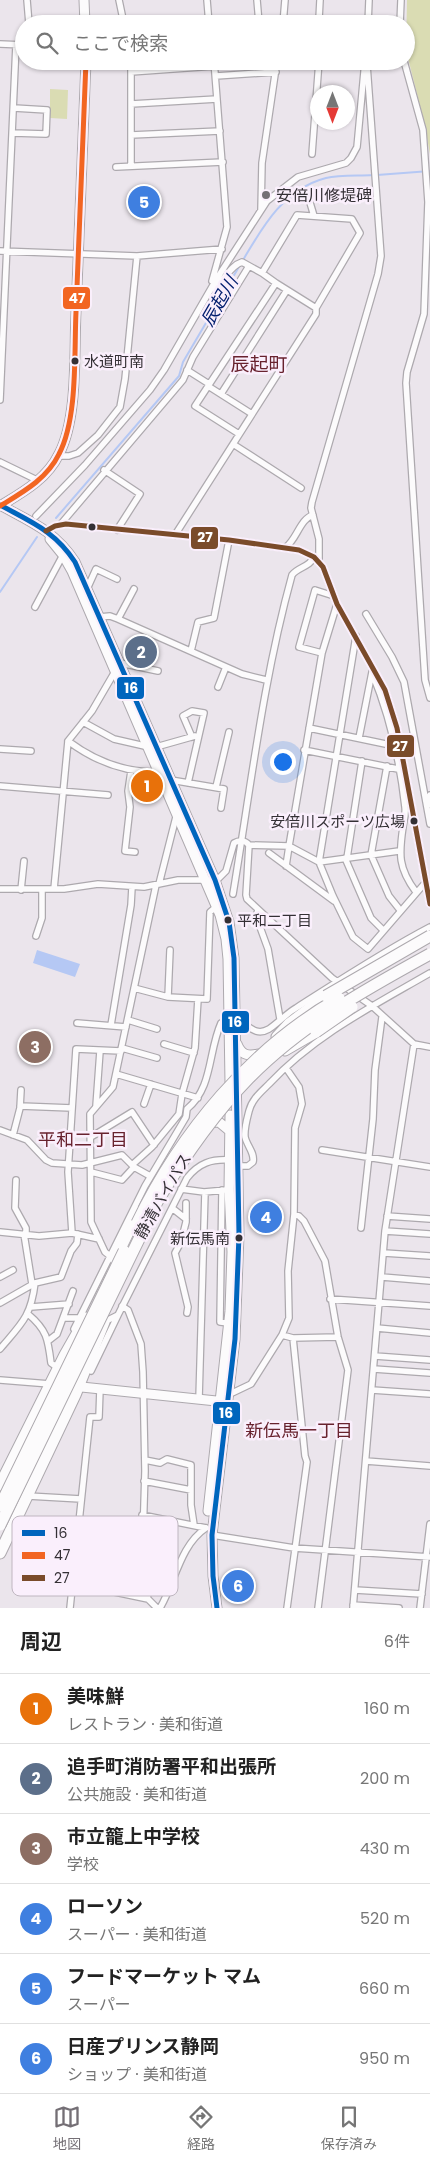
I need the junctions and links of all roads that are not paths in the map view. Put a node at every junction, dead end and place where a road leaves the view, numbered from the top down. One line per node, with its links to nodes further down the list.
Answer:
1 (27, 0): 10 (street)
2 (84, 0): 11 (street)
3 (119, 0): 12 (street)
4 (207, 0): 13 (street)
5 (257, 0): 14 (street)
6 (285, 0): 15 (street)
7 (320, 0): 16 (street)
8 (370, 0): 17 (street)
9 (401, 0): 18 (street)
10 (28, 15)
11 (85, 15)
12 (122, 15)
13 (208, 15)
14 (257, 15)
15 (284, 15)
16 (320, 15)
17 (369, 15)
18 (400, 15)
19 (0, 44): 20 (street)
20 (15, 45)
21 (15, 70): 34 (street)
22 (86, 70): 48 (street)
23 (152, 70): 29 (street)
24 (215, 70): 31 (street)
25 (318, 70): 38 (street)
26 (365, 70): 43 (street)
27 (367, 70): 69 (street)
28 (406, 70): 98 (street)
29 (131, 72): 33 (street)
30 (276, 72): 31 (street); 43 (street)
31 (216, 76): 32 (street)
32 (217, 99): 33 (street); 35 (street)
33 (131, 104): 37 (street)
34 (14, 108): 36 (street); 36 (street)
35 (220, 131): 37 (street); 39 (street)
36 (13, 133): 47 (street)
37 (131, 135): 40 (street)
38 (312, 154)
39 (223, 162): 40 (street); 45 (street)
40 (131, 166): 41 (street)
41 (116, 167)
42 (308, 196): 44 (street)
43 (261, 210): 53 (street)
44 (314, 216): 51 (street); 55 (street)
45 (222, 249): 49 (street); 53 (street)
46 (0, 251): 47 (street)
47 (8, 251): 48 (street); 59 (street)
48 (78, 254): 49 (street); 63 (street)
49 (137, 256): 63 (street)
50 (249, 266): 51 (street); 53 (street); 56 (street)
51 (262, 273): 52 (street)
52 (276, 283): 54 (street); 57 (street)
53 (210, 289): 70 (street)
54 (287, 290): 55 (street); 58 (street)
55 (316, 308): 60 (street)
56 (187, 370): 57 (street); 65 (street)
57 (209, 385): 58 (street); 61 (street)
58 (221, 394): 60 (street)
59 (0, 400)
60 (252, 414): 61 (street)
61 (239, 434): 62 (street)
62 (233, 444): 67 (street); 74 (street)
63 (59, 456): 66 (street)
64 (0, 462): 66 (street)
65 (104, 470): 71 (street); 72 (street)
66 (39, 480): 68 (street)
67 (301, 488)
68 (0, 505): 70 (street)
69 (313, 515): 76 (street); 79 (street)
70 (36, 520): 73 (street); 77 (street)
71 (60, 525): 72 (street); 73 (street)
72 (117, 530): 74 (street)
73 (49, 533): 81 (street)
74 (175, 534): 75 (street)
75 (230, 540): 76 (street); 90 (street)
76 (286, 547): 78 (street)
77 (63, 555): 85 (street); 92 (street)
78 (314, 557): 79 (street); 96 (street)
79 (320, 562): 83 (street)
80 (117, 580): 81 (street)
81 (87, 588): 87 (street)
82 (134, 589): 88 (street)
83 (334, 596): 84 (street); 91 (street)
84 (337, 604): 89 (street); 91 (street)
85 (35, 606)
86 (366, 614): 126 (street)
87 (99, 617): 88 (street); 92 (street)
88 (118, 619): 90 (street)
89 (356, 636): 94 (street); 102 (street)
90 (191, 651): 93 (street)
91 (322, 653): 100 (street)
92 (118, 667): 95 (street); 99 (street); 108 (street)
93 (226, 667): 96 (street); 97 (street)
94 (372, 669): 105 (street); 107 (street); 141 (street)
95 (158, 671)
96 (266, 680): 129 (street)
97 (218, 687)
98 (430, 698)
99 (84, 722): 106 (street); 108 (street)
100 (309, 728): 102 (street); 110 (street)
101 (229, 732): 121 (street)
102 (340, 734): 105 (street); 112 (street)
103 (199, 735): 104 (street); 104 (street); 119 (street)
104 (192, 737): 108 (street)
105 (359, 738): 107 (street)
106 (68, 741): 116 (street); 122 (street)
107 (395, 746): 115 (street)
108 (153, 747): 117 (street); 118 (street)
109 (0, 749): 111 (street)
110 (304, 750): 112 (street); 131 (street)
111 (32, 751)
112 (336, 756): 113 (street); 138 (street)
113 (362, 762): 114 (street); 136 (street)
114 (387, 766): 115 (street); 135 (street)
115 (398, 769): 133 (street)
116 (130, 771): 117 (street); 132 (street)
117 (160, 772): 127 (street)
118 (171, 780): 119 (street); 140 (street)
119 (188, 783): 121 (street)
120 (0, 786): 122 (street)
121 (216, 787): 125 (street)
122 (64, 792): 123 (street); 145 (street)
123 (108, 795)
124 (430, 795): 126 (street)
125 (221, 808)
126 (428, 810): 128 (street)
127 (177, 811): 140 (street); 142 (street)
128 (430, 824)
129 (242, 841): 130 (street); 140 (street); 149 (street)
130 (249, 845): 131 (street); 153 (street)
131 (289, 846): 138 (street); 139 (street)
132 (135, 852)
133 (399, 852): 135 (street); 148 (street)
134 (269, 854): 139 (street)
135 (371, 855): 136 (street); 154 (street)
136 (346, 858): 138 (street); 156 (street)
137 (24, 861): 146 (street)
138 (319, 862): 150 (street)
139 (286, 866): 150 (street)
140 (211, 880): 142 (street); 152 (street); 170 (street)
141 (425, 883): 148 (street); 151 (street)
142 (157, 884): 143 (street); 165 (street)
143 (132, 887): 145 (street); 174 (street)
144 (0, 889): 146 (street)
145 (54, 889): 147 (street)
146 (21, 890): 147 (street)
147 (42, 890): 157 (street)
148 (416, 892): 154 (street)
149 (233, 894)
150 (335, 902): 156 (street)
151 (430, 904)
152 (217, 906): 167 (street); 170 (street)
153 (258, 910): 164 (street); 171 (street)
154 (400, 910): 156 (street)
155 (430, 926): 164 (street)
156 (383, 930)
157 (36, 936)
158 (430, 936): 184 (highway, bridge)
159 (430, 945): 289 (highway, 静清バイパス, bridge)
160 (170, 950): 166 (street)
161 (430, 954): 298 (highway, 静清バイパス, bridge)
162 (430, 963): 189 (highway, bridge)
163 (430, 974): 168 (street)
164 (337, 982): 168 (street); 171 (street)
165 (134, 988): 166 (street); 172 (street)
166 (168, 998): 167 (street)
167 (198, 999): 183 (street)
168 (372, 1006): 169 (street); 186 (street)
169 (382, 1017): 179 (street); 205 (street)
170 (232, 1018): 171 (street); 177 (street); 189 (street); 192 (street)
171 (280, 1019)
172 (128, 1020): 175 (street); 176 (street)
173 (77, 1023): 174 (street)
174 (111, 1025): 175 (street)
175 (126, 1027): 181 (street)
176 (157, 1029)
177 (236, 1039): 184 (street); 189 (street)
178 (164, 1044): 183 (street)
179 (414, 1044): 180 (street); 207 (street)
180 (430, 1047)
181 (122, 1049): 182 (street); 185 (street); 187 (street)
182 (100, 1051): 195 (street); 196 (street)
183 (194, 1053): 191 (street)
184 (258, 1054): 189 (highway)
185 (156, 1058)
186 (286, 1068): 211 (street); 221 (street)
187 (116, 1074): 188 (street); 195 (street)
188 (151, 1084): 191 (street); 193 (street)
189 (233, 1085): 197 (highway); 199 (street); 204 (highway); 211 (street)
190 (21, 1090): 194 (street)
191 (182, 1094): 192 (street); 202 (street)
192 (198, 1098): 204 (street)
193 (144, 1104)
194 (20, 1106): 196 (street); 200 (street)
195 (96, 1107): 201 (street)
196 (72, 1108): 208 (street)
197 (205, 1124): 199 (street); 255 (highway)
198 (0, 1130): 200 (street)
199 (231, 1132): 206 (street)
200 (13, 1135): 208 (street)
201 (91, 1137): 202 (street); 209 (street)
202 (153, 1146): 204 (street); 210 (street)
203 (322, 1150): 205 (street)
204 (165, 1156): 214 (street); 264 (highway)
205 (368, 1158): 207 (street); 225 (street)
206 (230, 1160): 216 (street); 217 (street)
207 (396, 1162): 212 (street); 222 (street)
208 (68, 1164): 209 (street); 229 (street)
209 (91, 1164): 210 (street); 213 (street)
210 (133, 1166): 213 (street); 214 (street)
211 (238, 1166): 217 (street)
212 (430, 1167)
213 (91, 1172): 231 (street)
214 (150, 1176): 235 (street)
215 (16, 1180): 228 (street)
216 (181, 1189): 218 (street); 220 (street)
217 (230, 1189): 218 (street); 232 (street); 233 (street); 279 (street)
218 (205, 1192): 278 (street)
219 (186, 1203): 223 (street)
220 (172, 1208): 223 (street); 247 (street)
221 (294, 1214): 243 (street); 259 (street)
222 (388, 1216): 224 (street); 226 (street)
223 (186, 1219): 250 (street)
224 (430, 1219)
225 (361, 1228)
226 (385, 1231): 230 (street); 234 (street)
227 (0, 1232): 228 (street)
228 (25, 1234): 229 (street); 241 (street)
229 (75, 1234): 231 (street); 241 (street)
230 (430, 1234)
231 (99, 1239): 235 (street)
232 (221, 1247): 233 (street); 256 (street)
233 (232, 1247): 256 (street)
234 (384, 1253): 236 (street); 238 (street)
235 (110, 1256): 254 (street)
236 (430, 1256)
237 (13, 1270): 239 (street)
238 (382, 1277): 240 (street); 244 (street)
239 (0, 1278)
240 (430, 1281)
241 (33, 1283): 245 (street); 249 (street)
242 (73, 1291): 246 (street)
243 (330, 1299): 244 (street); 260 (street)
244 (380, 1302): 248 (street); 257 (street)
245 (0, 1303)
246 (69, 1304): 249 (street); 253 (street)
247 (122, 1306): 252 (street); 276 (street)
248 (430, 1306)
249 (31, 1307): 251 (street)
250 (187, 1313)
251 (28, 1314): 262 (street); 263 (street)
252 (118, 1315): 255 (street); 269 (street)
253 (64, 1318): 254 (street); 262 (street)
254 (79, 1318): 264 (street)
255 (104, 1322): 273 (highway)
256 (229, 1323): 279 (street)
257 (377, 1328): 258 (street); 265 (street)
258 (430, 1333)
259 (282, 1335): 261 (street); 279 (street)
260 (338, 1337): 261 (street); 304 (street)
261 (294, 1338): 303 (street)
262 (48, 1341): 267 (street)
263 (0, 1349)
264 (68, 1350): 267 (highway)
265 (375, 1356): 266 (street); 268 (street)
266 (430, 1360)
267 (58, 1368): 272 (highway)
268 (374, 1369): 270 (street); 275 (street)
269 (90, 1371)
270 (430, 1373)
271 (0, 1380): 272 (street)
272 (50, 1384): 273 (street); 285 (highway)
273 (78, 1387): 274 (street); 280 (highway)
274 (100, 1389): 276 (street); 288 (street)
275 (372, 1390): 277 (street); 282 (street)
276 (144, 1394): 278 (street); 281 (street)
277 (430, 1394)
278 (199, 1399): 279 (street)
279 (226, 1399): 301 (street)
280 (66, 1416): 287 (highway); 291 (highway)
281 (145, 1460): 284 (street); 286 (street)
282 (366, 1461): 283 (street); 306 (street)
283 (430, 1466)
284 (144, 1482): 286 (street); 290 (street)
285 (0, 1485)
286 (191, 1490): 299 (street)
287 (28, 1496): 288 (street); 293 (highway)
288 (81, 1499): 294 (street)
289 (0, 1506)
290 (142, 1515): 295 (street)
291 (12, 1516)
292 (12, 1516): 302 (highway)
293 (18, 1516)
294 (79, 1516)
295 (147, 1516)
296 (178, 1522): 299 (street)
297 (430, 1524): 307 (street)
298 (0, 1525)
299 (194, 1525): 301 (street)
300 (12, 1528): 305 (highway)
301 (209, 1531): 303 (street); 308 (street); 317 (street); 318 (street)
302 (0, 1541)
303 (294, 1548): 304 (street); 319 (street)
304 (326, 1550): 306 (street); 320 (street)
305 (0, 1552)
306 (359, 1552): 307 (street); 309 (street)
307 (428, 1557): 310 (street)
308 (178, 1568)
309 (355, 1590): 310 (street); 315 (street)
310 (422, 1594): 322 (street)
311 (134, 1596): 314 (street)
312 (147, 1596): 314 (street)
313 (164, 1596): 316 (street)
314 (148, 1599): 316 (street)
315 (353, 1606): 321 (street)
316 (158, 1608)
317 (211, 1608)
318 (217, 1608)
319 (288, 1608)
320 (318, 1608)
321 (399, 1608)
322 (420, 1608)

